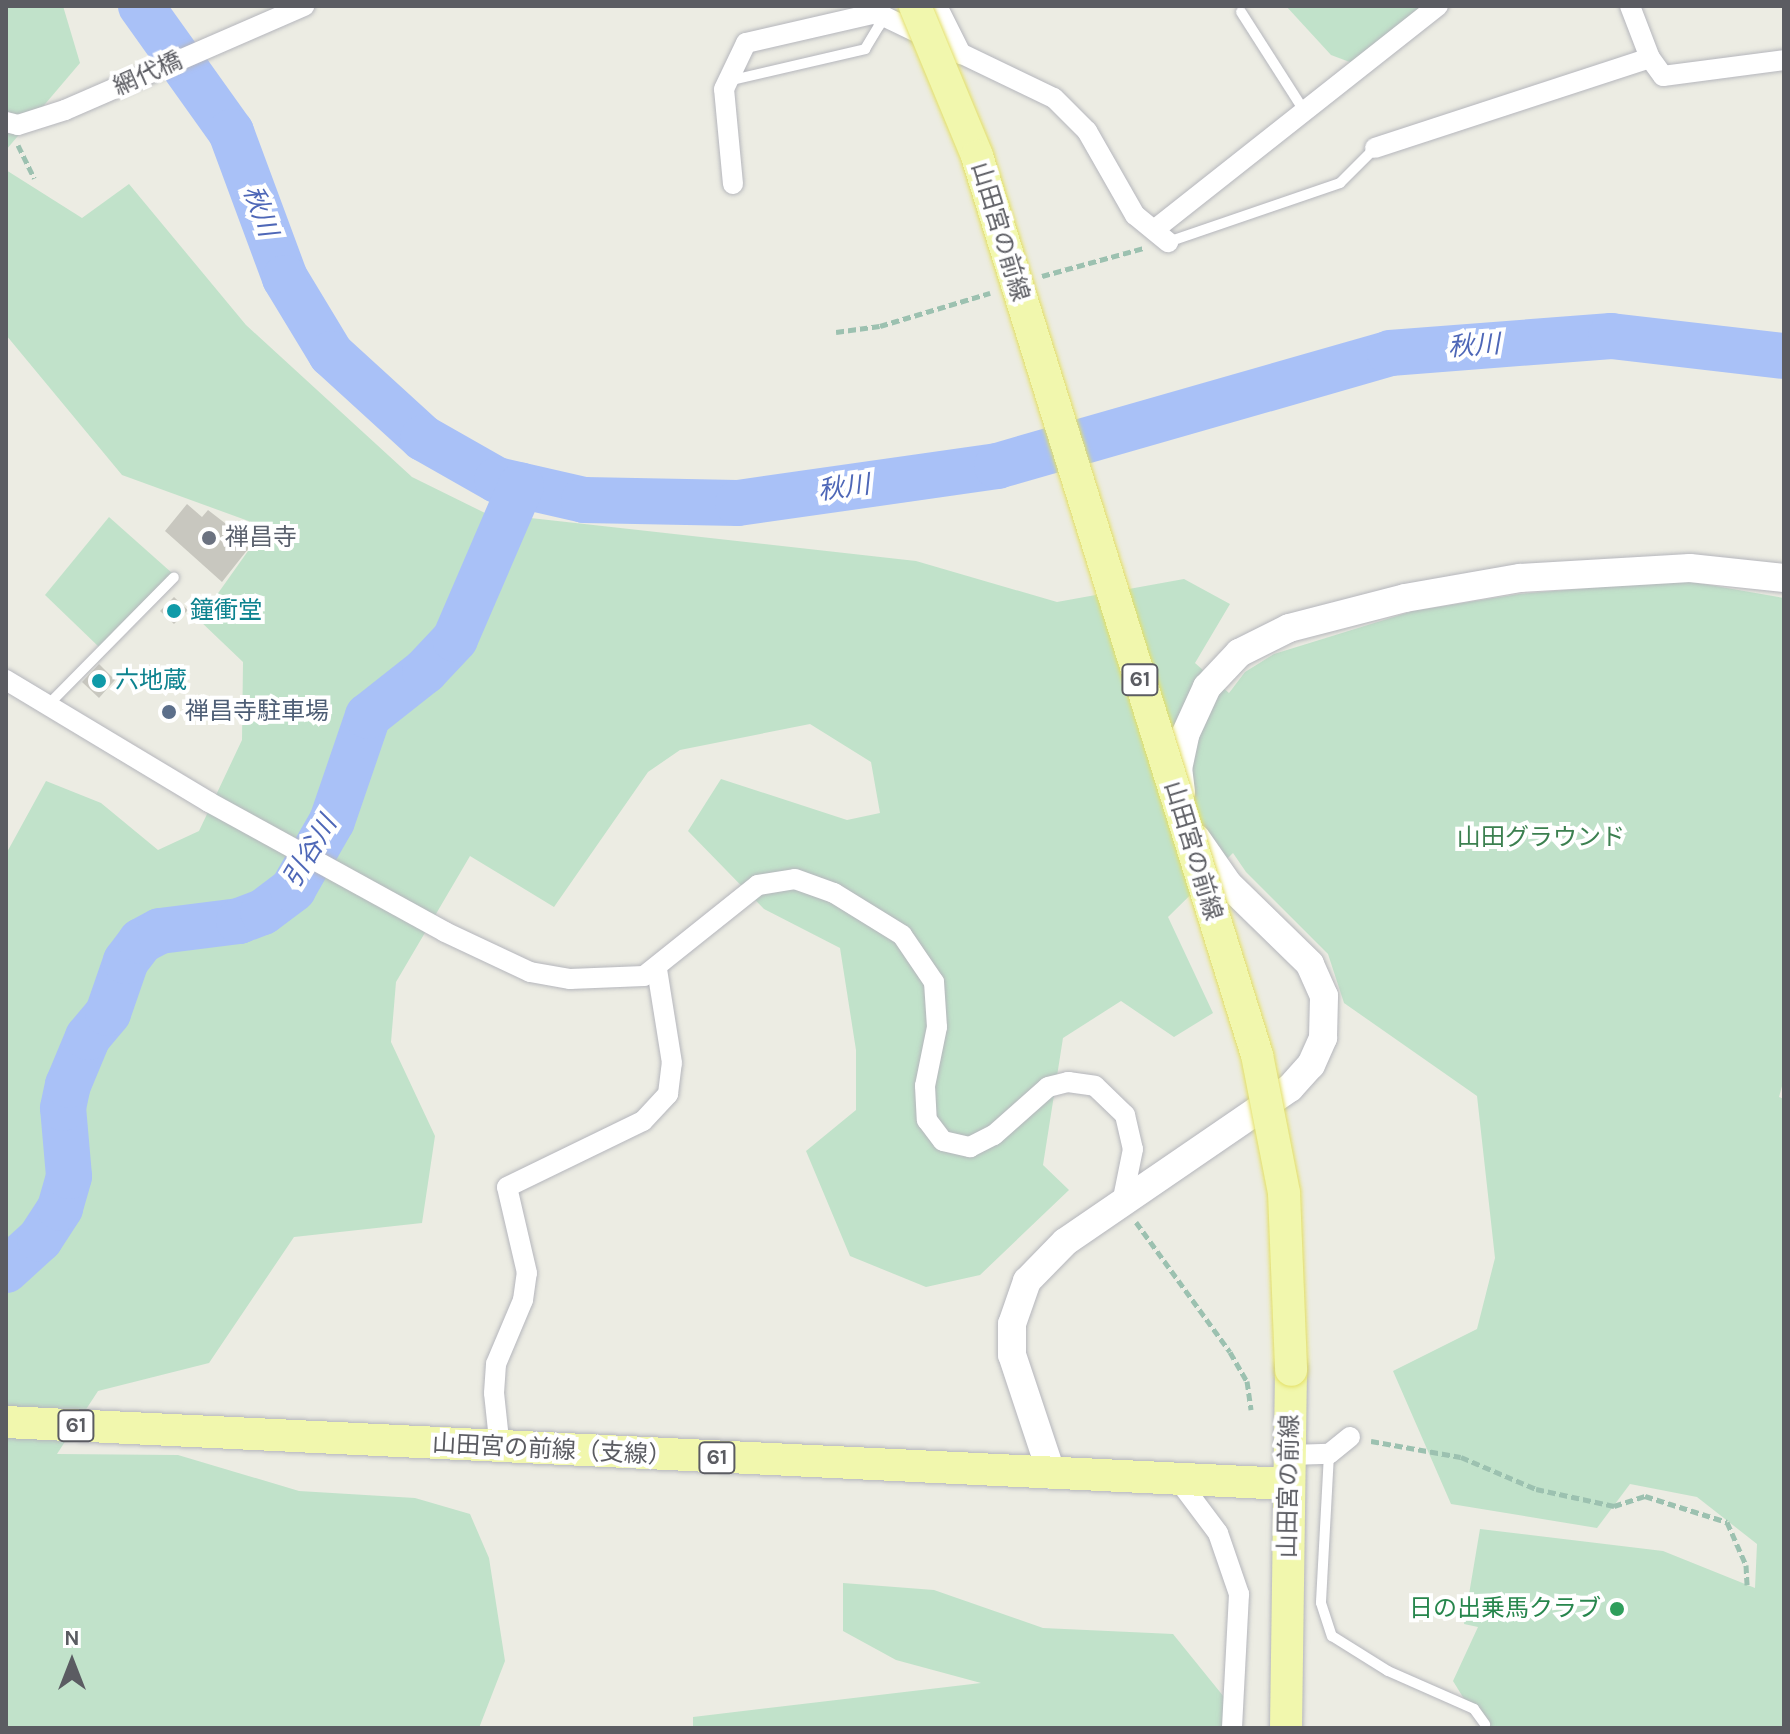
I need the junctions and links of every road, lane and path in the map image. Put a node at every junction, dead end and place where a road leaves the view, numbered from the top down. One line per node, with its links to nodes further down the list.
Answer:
1 (304, 6): 13 (street, 網代橋)
2 (915, 6): 29 (main road, 山田宮の前線 / 61, bridge)
3 (937, 6): 8 (street)
4 (1438, 6): 12 (street)
5 (1630, 6): 9 (street)
6 (1241, 12): 12 (lane)
7 (877, 13): 8 (street); 11 (street); 11 (lane)
8 (961, 54): 17 (street)
9 (1650, 58): 10 (street); 14 (street)
10 (1784, 60)
11 (728, 81): 16 (street)
12 (1305, 112): 17 (street)
13 (12, 123): 15 (path)
14 (1375, 148): 17 (lane)
15 (34, 178)
16 (733, 184)
17 (1161, 236)
18 (174, 577): 21 (lane)
19 (1784, 578): 23 (street)
20 (6, 680): 21 (street)
21 (45, 708): 22 (street)
22 (657, 969): 23 (street); 27 (street)
23 (1122, 1203): 24 (path); 30 (street)
24 (1251, 1410)
25 (6, 1422): 27 (main road, 山田宮の前線（支線） / 61)
26 (1350, 1437): 28 (street); 32 (path)
27 (500, 1449): 30 (main road, 山田宮の前線（支線） / 61)
28 (1329, 1454): 29 (street); 33 (lane)
29 (1290, 1470): 31 (main road, 山田宮の前線（支線） / 61); 35 (main road, 山田宮の前線 / 61)
30 (1052, 1475): 31 (main road, 山田宮の前線（支線） / 61)
31 (1179, 1481): 34 (street)
32 (1747, 1585)
33 (1485, 1724)
34 (1232, 1728)
35 (1286, 1728)

